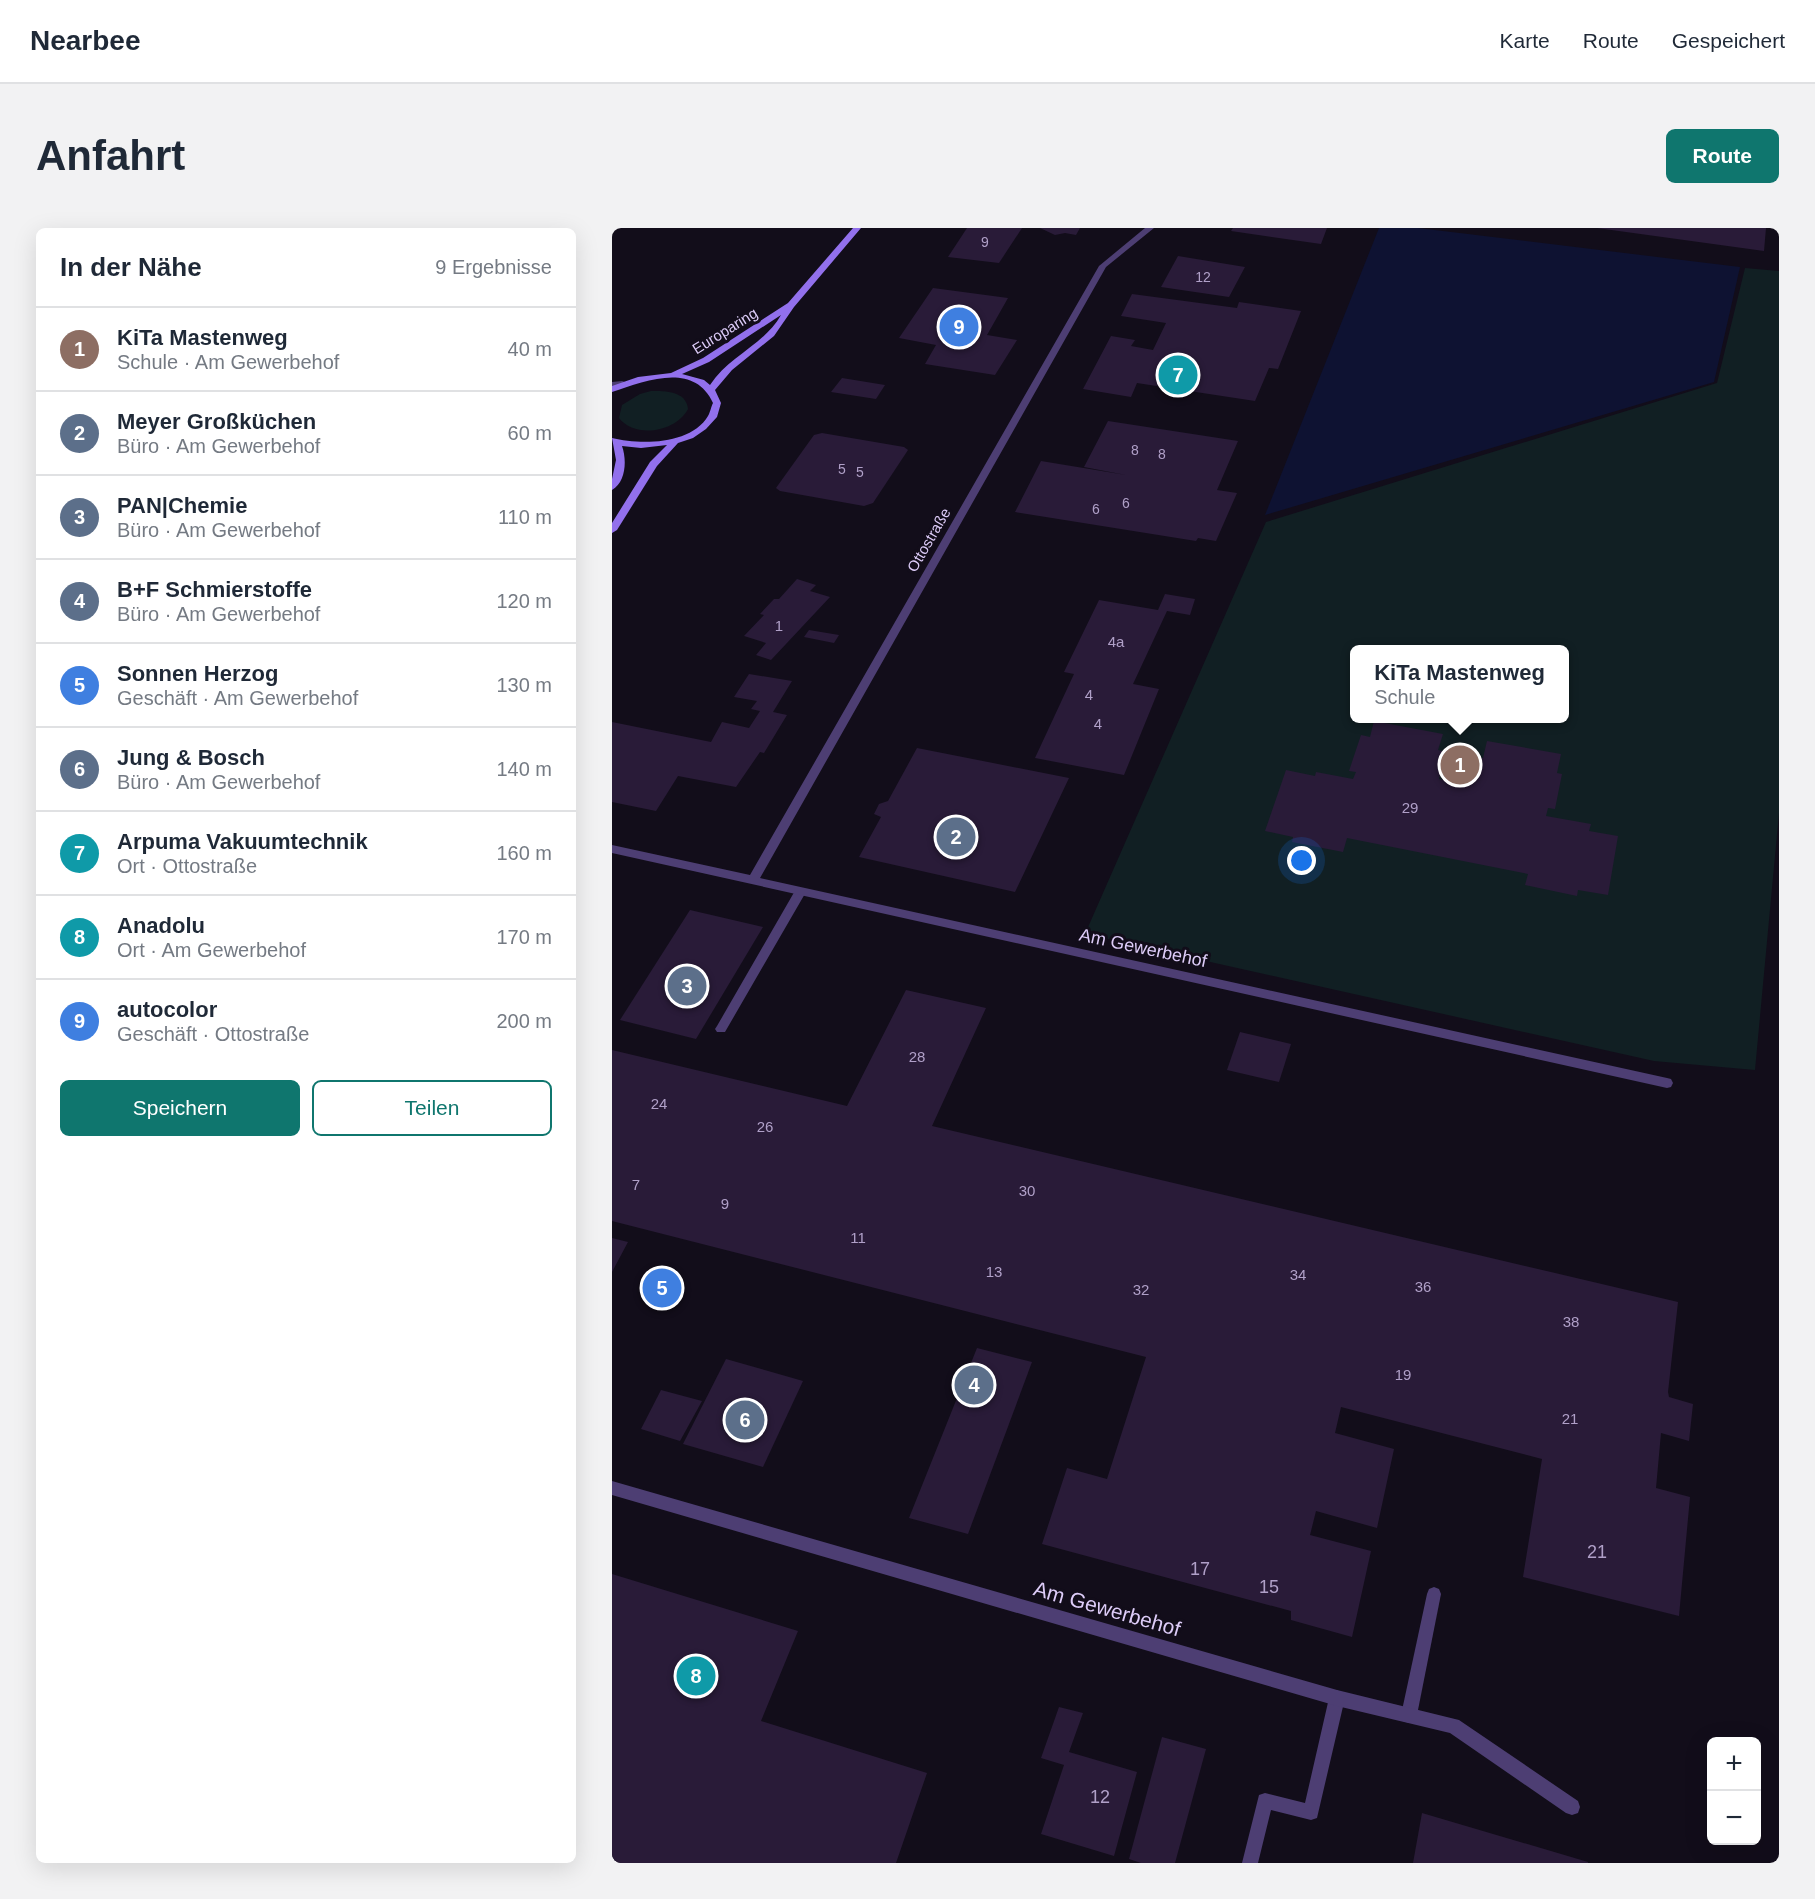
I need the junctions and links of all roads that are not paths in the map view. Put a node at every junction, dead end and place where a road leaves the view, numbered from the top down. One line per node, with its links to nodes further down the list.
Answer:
1 (857, 228): 3 (street, Europaring)
2 (1150, 228): 12 (street, Ottostraße)
3 (791, 305): 4 (street, Europaring); 6 (street, Europaring)
4 (671, 375): 5 (street, Europaring); 6 (street, Europaring)
5 (612, 387)
6 (711, 390): 7 (street)
7 (680, 439): 8 (street); 10 (street)
8 (615, 442): 9 (street)
9 (612, 487)
10 (612, 530)
11 (612, 849): 12 (street, Am Gewerbehof)
12 (752, 881): 13 (street, Am Gewerbehof)
13 (800, 892): 14 (street); 15 (street, Am Gewerbehof)
14 (721, 1029)
15 (1667, 1083)
16 (612, 1488): 18 (street, Am Gewerbehof)
17 (1434, 1594): 19 (street)
18 (1337, 1698): 19 (street, Am Gewerbehof); 21 (street)
19 (1408, 1715): 20 (street, Am Gewerbehof)
20 (1572, 1808)
21 (1250, 1863)

